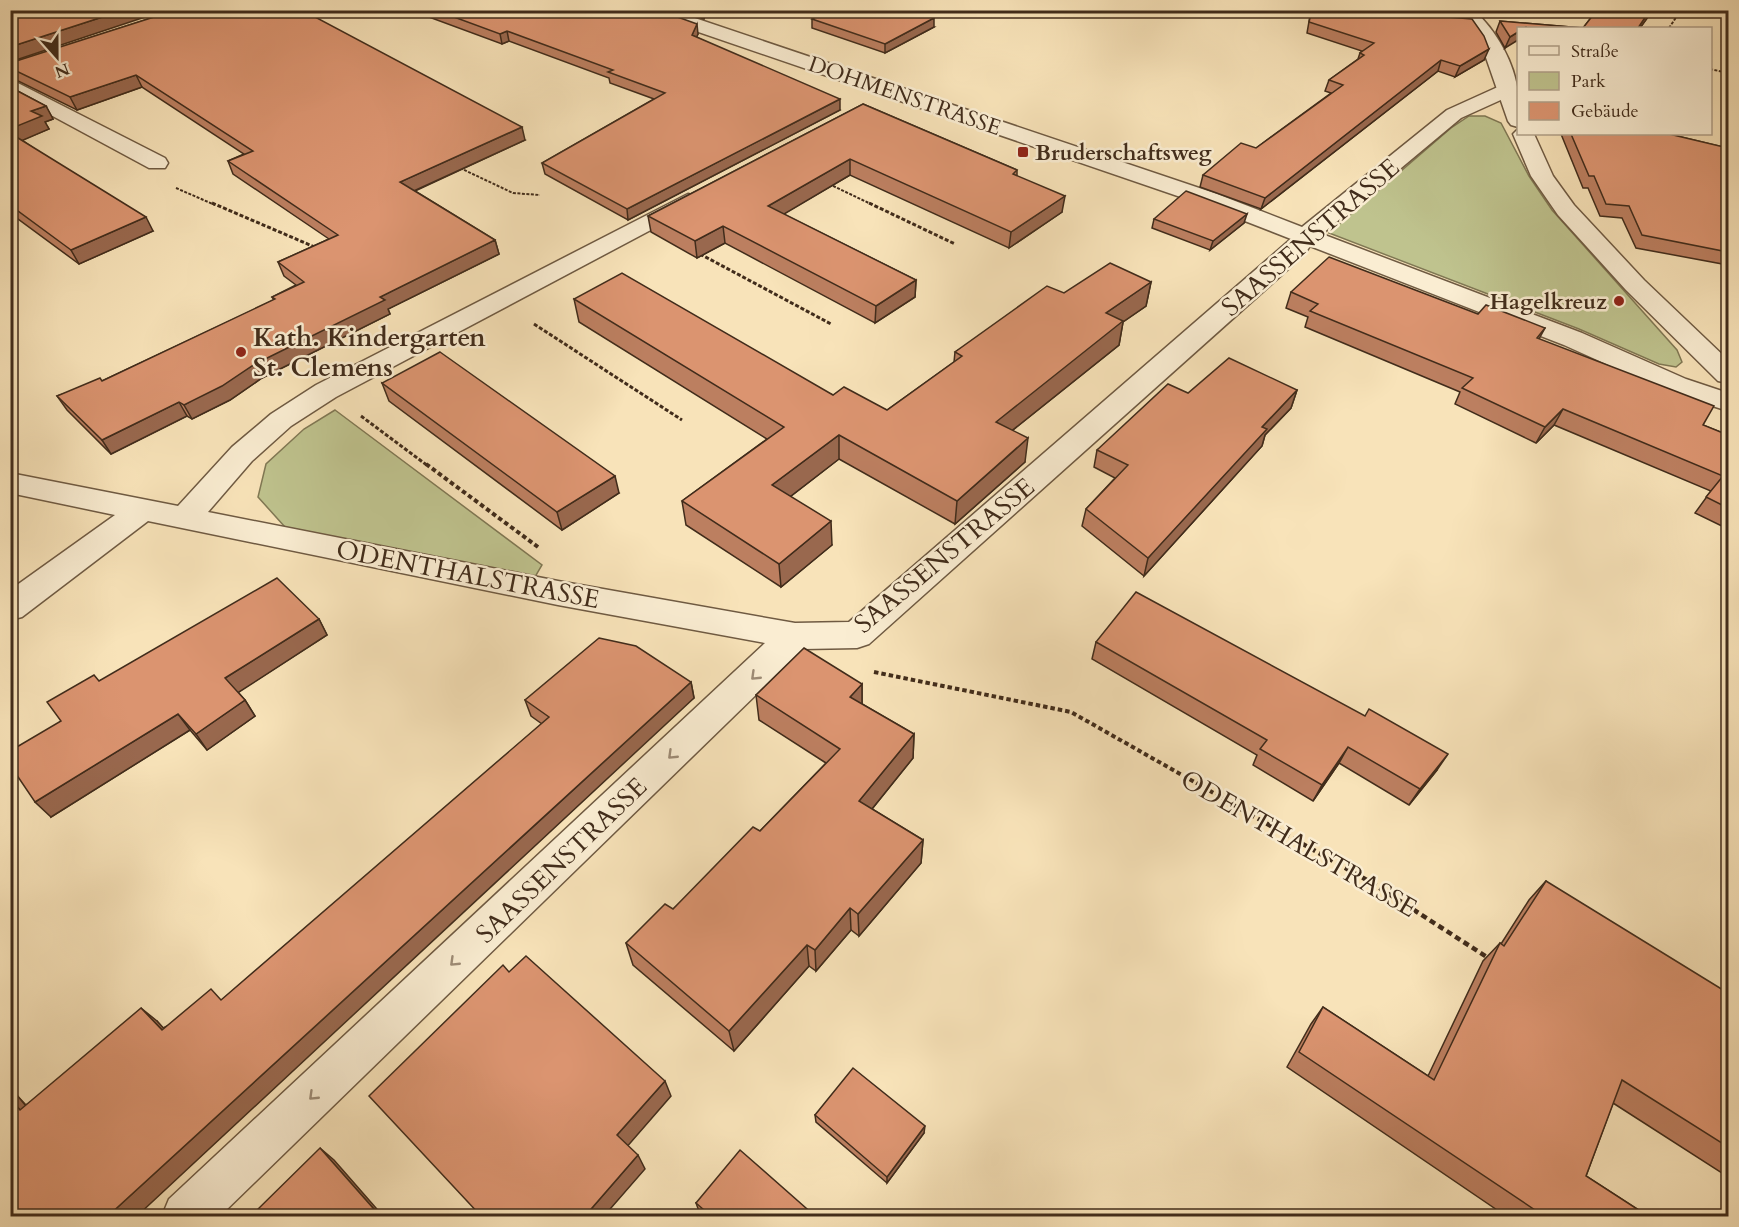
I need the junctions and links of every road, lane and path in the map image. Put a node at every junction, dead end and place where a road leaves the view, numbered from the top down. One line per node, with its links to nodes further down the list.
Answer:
1 (652, 10): 9 (street, DOHMENSTRASSE)
2 (1681, 10): 4 (path)
3 (1464, 11): 8 (street)
4 (1671, 27)
5 (1712, 69): 6 (path)
6 (1728, 73)
7 (10, 85): 13 (street)
8 (1507, 90): 11 (street); 19 (street, SAASSENSTRASSE)
9 (897, 91): 10 (street); 19 (street, DOHMENSTRASSE)
10 (866, 108)
11 (1517, 118)
12 (1524, 135): 24 (street)
13 (157, 163): 21 (path)
14 (459, 167): 17 (path)
15 (826, 183): 20 (path)
16 (711, 189): 18 (street)
17 (540, 195)
18 (644, 225): 22 (street); 23 (path)
19 (1306, 235): 26 (street, DOHMENSTRASSE); 33 (street, SAASSENSTRASSE)
20 (956, 244)
21 (323, 250)
22 (499, 301): 25 (street); 27 (path)
23 (831, 324)
24 (1728, 375)
25 (326, 391): 30 (street); 31 (path)
26 (1728, 402)
27 (682, 420)
28 (10, 483): 29 (street, ODENTHALSTRASSE)
29 (142, 510): 30 (street, ODENTHALSTRASSE); 32 (street)
30 (186, 517): 31 (street, ODENTHALSTRASSE)
31 (558, 593): 34 (street, ODENTHALSTRASSE)
32 (10, 608)
33 (857, 635): 34 (street, SAASSENSTRASSE); 35 (path, ODENTHALSTRASSE)
34 (795, 636): 36 (street, SAASSENSTRASSE, one-way to 36)
35 (1500, 965)
36 (186, 1216)

